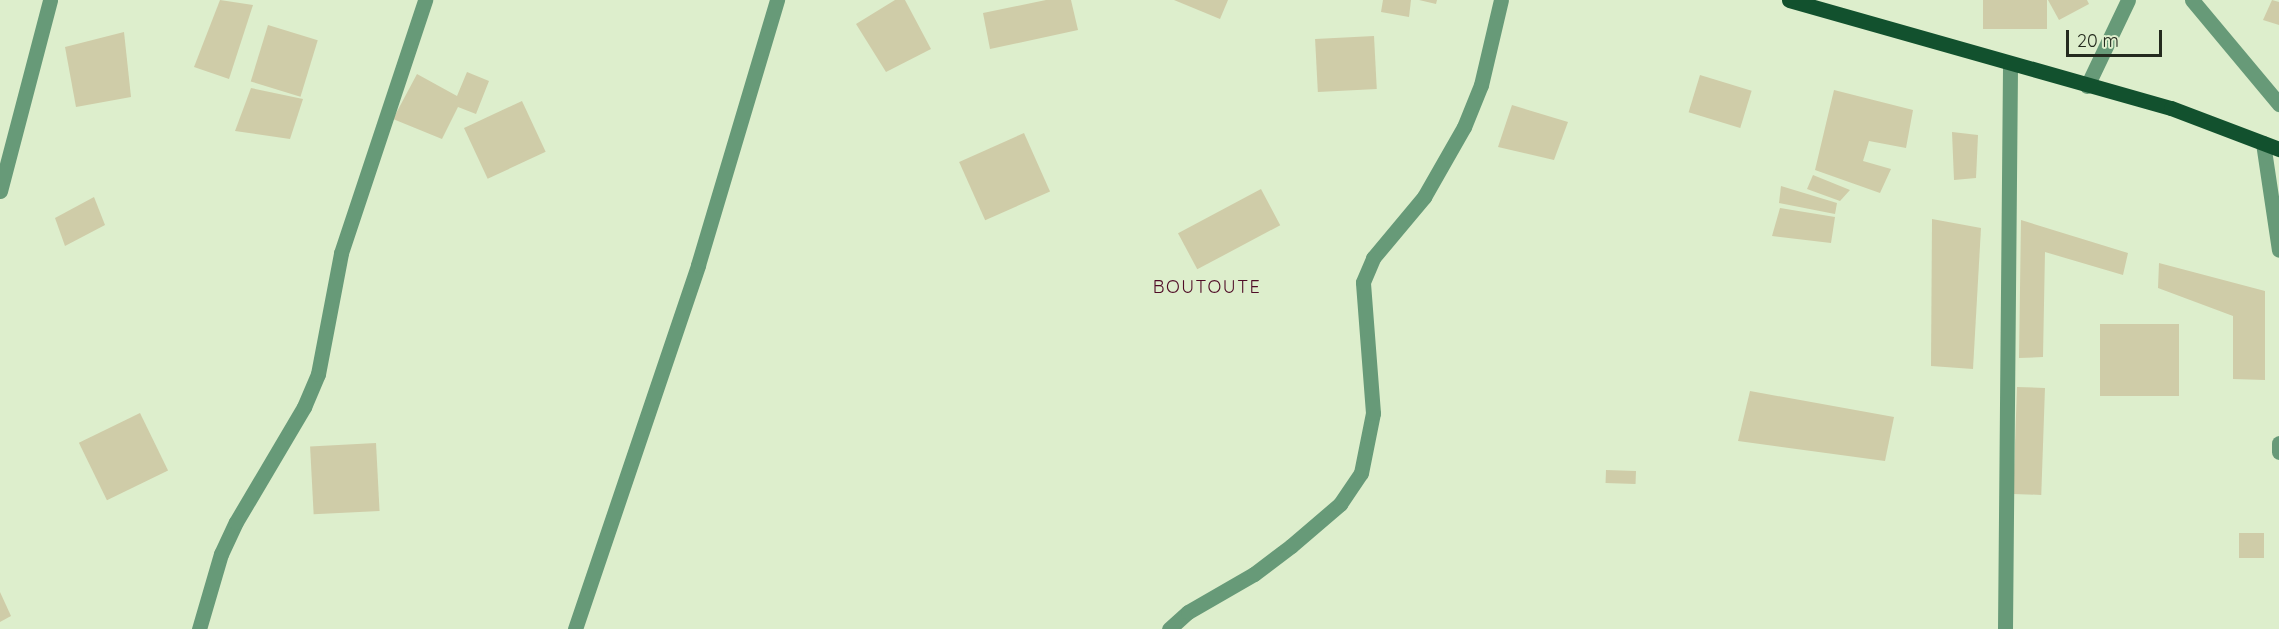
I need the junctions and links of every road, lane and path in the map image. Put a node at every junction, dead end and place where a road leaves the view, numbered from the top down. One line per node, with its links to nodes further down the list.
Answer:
1 (50, 0): 13 (street)
2 (425, 0): 17 (street)
3 (777, 0): 18 (street)
4 (1501, 0): 19 (street)
5 (1789, 0): 8 (main road)
6 (2128, 0): 9 (street)
7 (2192, 0): 10 (street)
8 (2010, 65): 9 (main road); 20 (street)
9 (2086, 86): 11 (main road)
10 (2279, 104)
11 (2263, 143): 12 (main road); 14 (street)
12 (2279, 150)
13 (0, 191)
14 (2279, 250)
15 (2279, 443): 16 (street)
16 (2279, 452)
17 (199, 629)
18 (575, 629)
19 (1169, 629)
20 (2005, 629)

